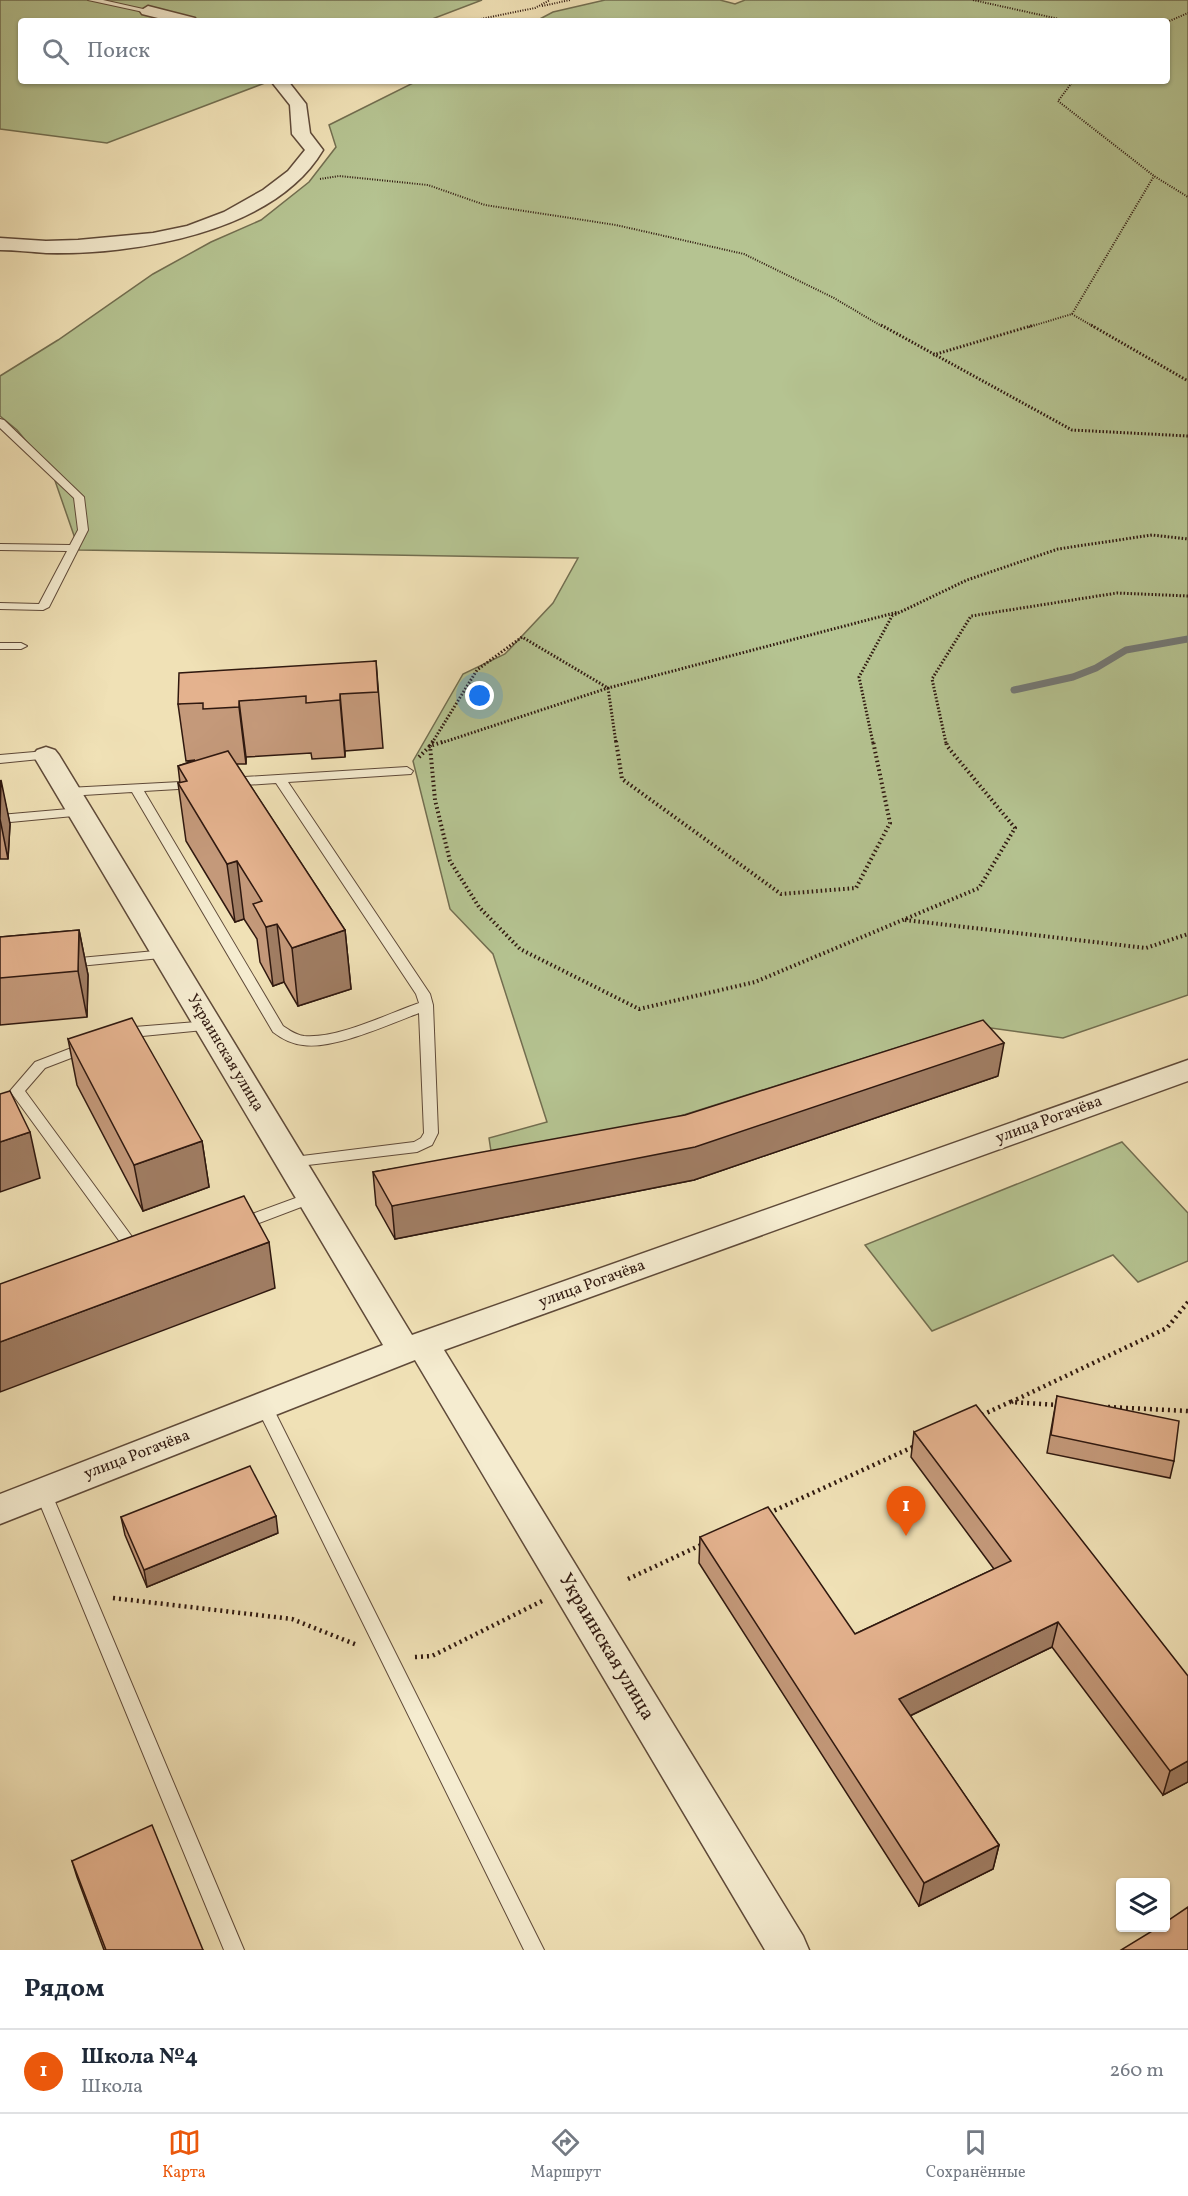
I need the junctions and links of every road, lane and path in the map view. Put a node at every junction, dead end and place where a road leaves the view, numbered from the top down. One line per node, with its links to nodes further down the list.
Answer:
1 (92, 0): 6 (lane)
2 (550, 0): 5 (path)
3 (570, 0): 5 (path)
4 (972, 0): 10 (path)
5 (535, 8): 9 (path)
6 (148, 11): 8 (street)
7 (1188, 14): 11 (path)
8 (177, 18)
9 (486, 18)
10 (1054, 18)
11 (1170, 21)
12 (281, 84): 15 (street)
13 (1071, 84): 14 (path)
14 (1154, 176): 16 (path); 18 (path)
15 (286, 182): 17 (street); 19 (path)
16 (1188, 197)
17 (0, 244)
18 (1072, 314): 19 (path); 20 (path)
19 (932, 355): 22 (path)
20 (1188, 381)
21 (0, 422): 25 (lane)
22 (1188, 436)
23 (1188, 539): 28 (path)
24 (0, 547): 25 (lane)
25 (74, 548): 27 (lane)
26 (1188, 596): 40 (path)
27 (0, 606)
28 (907, 609): 31 (path); 31 (path)
29 (0, 646): 30 (lane)
30 (21, 646)
31 (608, 688): 32 (path); 32 (path)
32 (430, 746): 35 (path); 40 (path)
33 (46, 755): 34 (lane); 38 (street, Украинская улица)
34 (0, 759)
35 (407, 771): 36 (lane)
36 (280, 779): 37 (lane); 44 (lane)
37 (136, 788): 38 (lane); 44 (lane)
38 (74, 802): 39 (lane); 42 (street, Украинская улица)
39 (0, 819)
40 (903, 920): 41 (path)
41 (1188, 934)
42 (166, 954): 43 (lane); 45 (street, Украинская улица)
43 (59, 964)
44 (426, 1005): 49 (lane)
45 (209, 1026): 47 (lane); 49 (street, Украинская улица)
46 (1188, 1070): 54 (street, улица Рогачёва)
47 (17, 1091): 48 (lane); 52 (lane)
48 (0, 1097)
49 (291, 1162): 50 (street, Украинская улица)
50 (312, 1197): 51 (lane); 54 (street, Украинская улица)
51 (227, 1229)
52 (142, 1261)
53 (1188, 1302): 55 (path)
54 (414, 1347): 57 (street, улица Рогачёва); 68 (street, Украинская улица)
55 (1010, 1402): 56 (path); 60 (path)
56 (1070, 1405)
57 (264, 1406): 62 (street, улица Рогачёва); 69 (lane)
58 (1105, 1407): 59 (path)
59 (1188, 1411)
60 (978, 1417)
61 (925, 1442): 64 (path)
62 (43, 1492): 63 (street, улица Рогачёва); 66 (lane)
63 (0, 1509)
64 (766, 1515)
65 (713, 1540): 67 (path)
66 (79, 1578): 69 (path); 70 (lane)
67 (628, 1579)
68 (569, 1587): 69 (path); 72 (street, Украинская улица)
69 (390, 1659): 71 (lane)
70 (234, 1950)
71 (534, 1950)
72 (788, 1950)

